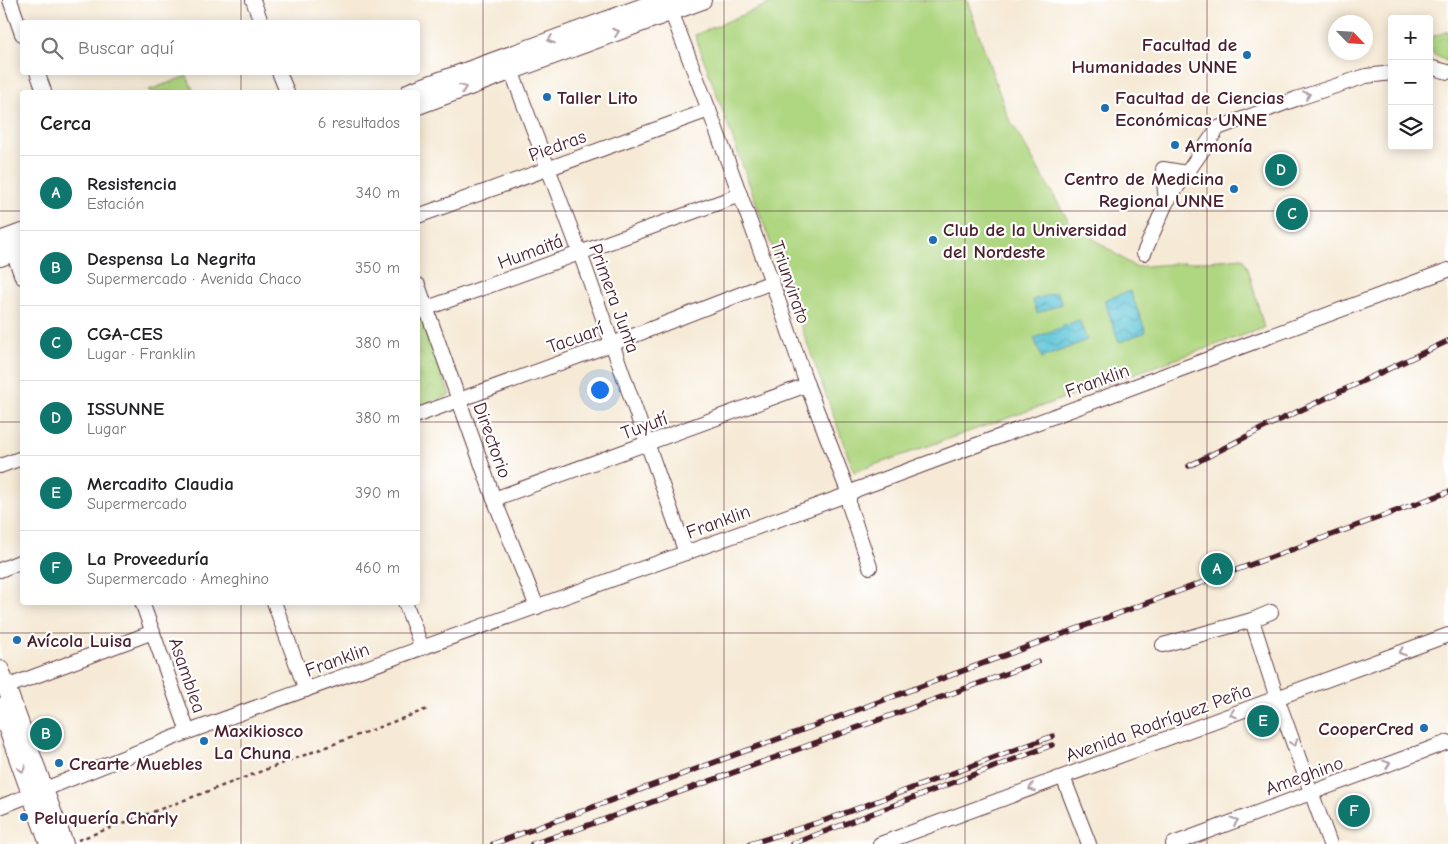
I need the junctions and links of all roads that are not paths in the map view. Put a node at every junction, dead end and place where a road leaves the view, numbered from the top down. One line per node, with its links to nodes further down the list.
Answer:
1 (10, 0): 6 (street)
2 (253, 0): 5 (street)
3 (702, 0): 4 (main road)
4 (664, 3): 7 (main road); 17 (street, Triunvirato)
5 (260, 20)
6 (20, 28)
7 (508, 63): 15 (main road); 16 (main road, one-way to 7); 18 (street, Primera Junta)
8 (1433, 68): 9 (street)
9 (1448, 72)
10 (1388, 73): 19 (street, one-way to 10)
11 (38, 75): 13 (street)
12 (280, 75): 14 (street)
13 (44, 90)
14 (285, 90)
15 (417, 90)
16 (420, 104)
17 (709, 110): 18 (street, Piedras); 20 (street, Triunvirato)
18 (547, 169): 22 (street, Piedras); 25 (street, Primera Junta)
19 (1187, 173): 21 (street); 21 (street)
20 (740, 195): 25 (street, Humaitá); 29 (street, Triunvirato)
21 (1166, 203): 26 (street)
22 (420, 215)
23 (20, 235): 24 (main road)
24 (7, 248): 28 (street)
25 (580, 253): 31 (street, Humaitá); 32 (street, Primera Junta)
26 (1144, 253)
27 (1448, 270): 39 (street, Franklin)
28 (20, 273)
29 (772, 282): 32 (street, Tacuarí); 33 (street, Triunvirato)
30 (420, 298): 31 (street, Directorio)
31 (422, 310): 34 (street, Directorio)
32 (612, 344): 34 (street, Tacuarí); 36 (street, Primera Junta)
33 (807, 385): 36 (street, Tuyutí); 39 (street, Triunvirato)
34 (458, 400): 35 (street, Tacuarí); 40 (street, Directorio)
35 (420, 414)
36 (648, 443): 40 (street, Tuyutí); 41 (street, Primera Junta)
37 (20, 459): 38 (street)
38 (0, 466)
39 (849, 494): 41 (street, Franklin); 43 (street, Triunvirato)
40 (494, 499): 48 (street, Directorio)
41 (686, 553): 48 (street, Franklin)
42 (20, 562): 44 (street)
43 (870, 567)
44 (0, 570)
45 (143, 605): 51 (street, Asamblea)
46 (275, 605): 57 (street)
47 (407, 605): 54 (street)
48 (537, 607): 54 (street, Franklin)
49 (1271, 612): 50 (street)
50 (1252, 620): 53 (street); 58 (street)
51 (153, 632): 56 (street); 60 (street, Asamblea)
52 (1448, 635): 58 (street, Avenida Rodríguez Peña, one-way to 58)
53 (1163, 645)
54 (422, 648): 57 (street, Franklin)
55 (0, 670): 56 (main road)
56 (6, 687): 63 (main road)
57 (306, 690): 60 (street, Franklin)
58 (1277, 698): 62 (street, Avenida Rodríguez Peña, one-way to 62); 64 (street, one-way to 64)
59 (0, 707): 63 (main road, one-way to 63)
60 (188, 732): 63 (street, Franklin)
61 (1448, 742): 64 (street, Ameghino, one-way to 61)
62 (1063, 777): 68 (street, Avenida Rodríguez Peña, one-way to 68); 69 (street)
63 (38, 792): 65 (street, Franklin); 66 (main road); 67 (main road)
64 (1311, 792): 70 (street, Ameghino, one-way to 64); 71 (street)
65 (0, 807)
66 (70, 842)
67 (49, 844)
68 (880, 844)
69 (1089, 844)
70 (1172, 844)
71 (1330, 844)

